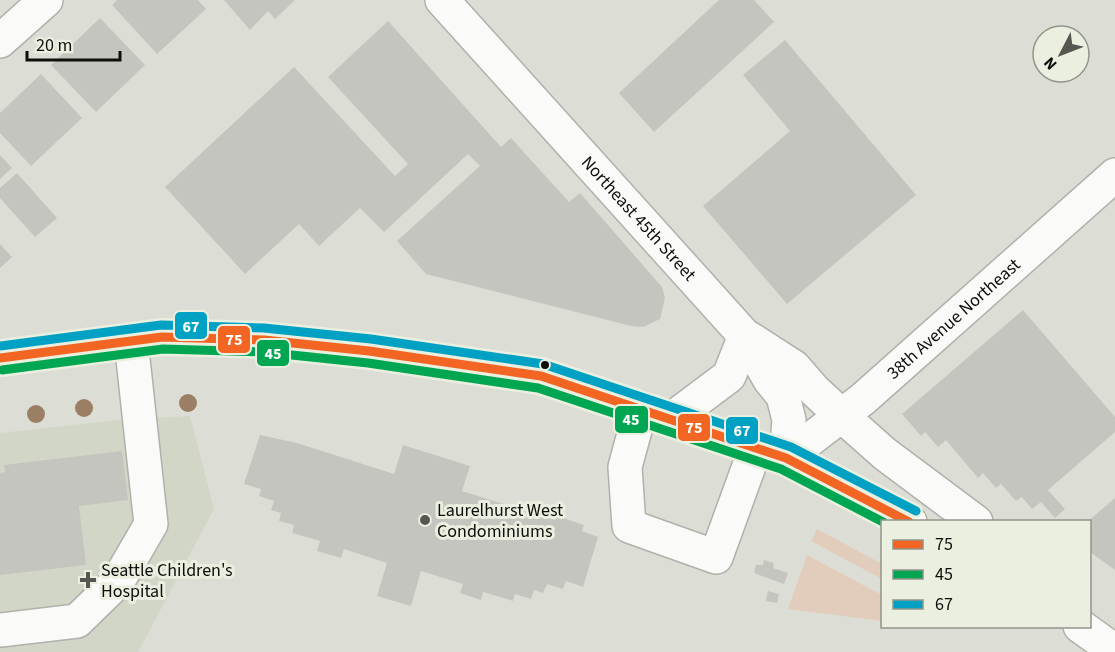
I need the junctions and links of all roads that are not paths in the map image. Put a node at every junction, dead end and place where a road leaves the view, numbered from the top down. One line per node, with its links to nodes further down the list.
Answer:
1 (46, 0): 3 (main road)
2 (442, 0): 5 (main road, Northeast 45th Street)
3 (0, 41)
4 (1115, 175): 9 (main road, 38th Avenue Northeast)
5 (745, 336): 9 (main road); 10 (main road); 11 (main road, Northeast 45th Street)
6 (131, 341): 7 (main road); 8 (main road); 15 (main road)
7 (0, 357)
8 (641, 408): 10 (main road); 11 (main road, Northeast 45th Street)
9 (842, 416): 11 (main road, 38th Avenue Northeast); 13 (main road)
10 (673, 418): 11 (main road)
11 (771, 453): 12 (main road)
12 (906, 520)
13 (973, 520)
14 (1081, 628): 16 (main road)
15 (0, 630)
16 (1115, 651)

